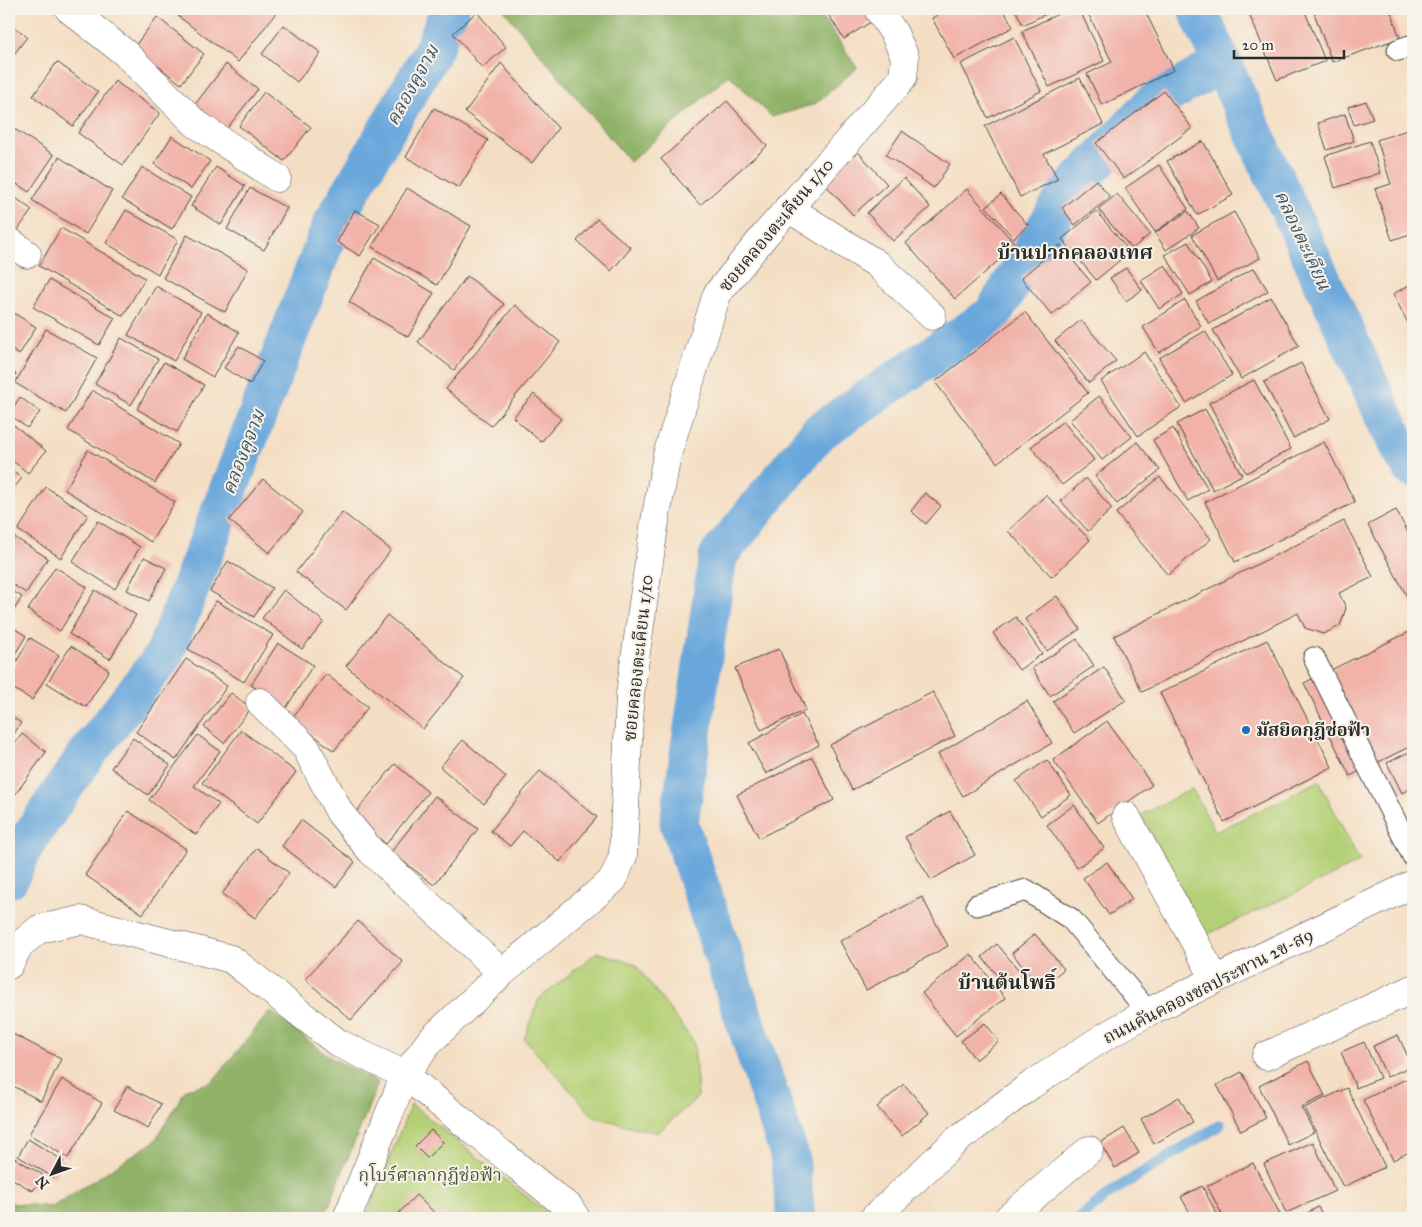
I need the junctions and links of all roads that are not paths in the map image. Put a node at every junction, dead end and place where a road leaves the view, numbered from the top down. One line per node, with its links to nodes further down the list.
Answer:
1 (69, 9): 3 (street)
2 (878, 9): 4 (street, ซอยคลองตะเคียน 1/10)
3 (277, 178)
4 (788, 208): 5 (street); 13 (street, ซอยคลองตะเคียน 1/10)
5 (932, 316)
6 (1314, 658): 9 (lane)
7 (260, 702): 13 (street)
8 (1126, 816): 14 (street)
9 (1413, 856)
10 (1413, 884): 14 (street, ถนนคันคลองชลประทาน 2ข-ส9)
11 (977, 905): 16 (lane)
12 (9, 965): 18 (street)
13 (502, 973): 18 (street, ซอยคลองตะเคียน 1/10)
14 (1215, 979): 16 (street, ถนนคันคลองชลประทาน 2ข-ส9)
15 (1413, 988): 17 (street)
16 (1148, 1012): 22 (street, ถนนคันคลองชลประทาน 2ข-ส9)
17 (1266, 1056)
18 (405, 1075): 20 (street, ซอยคลองตะเคียน 1/10); 21 (street)
19 (1089, 1150): 23 (street)
20 (347, 1218)
21 (576, 1218)
22 (874, 1218)
23 (1008, 1218)

